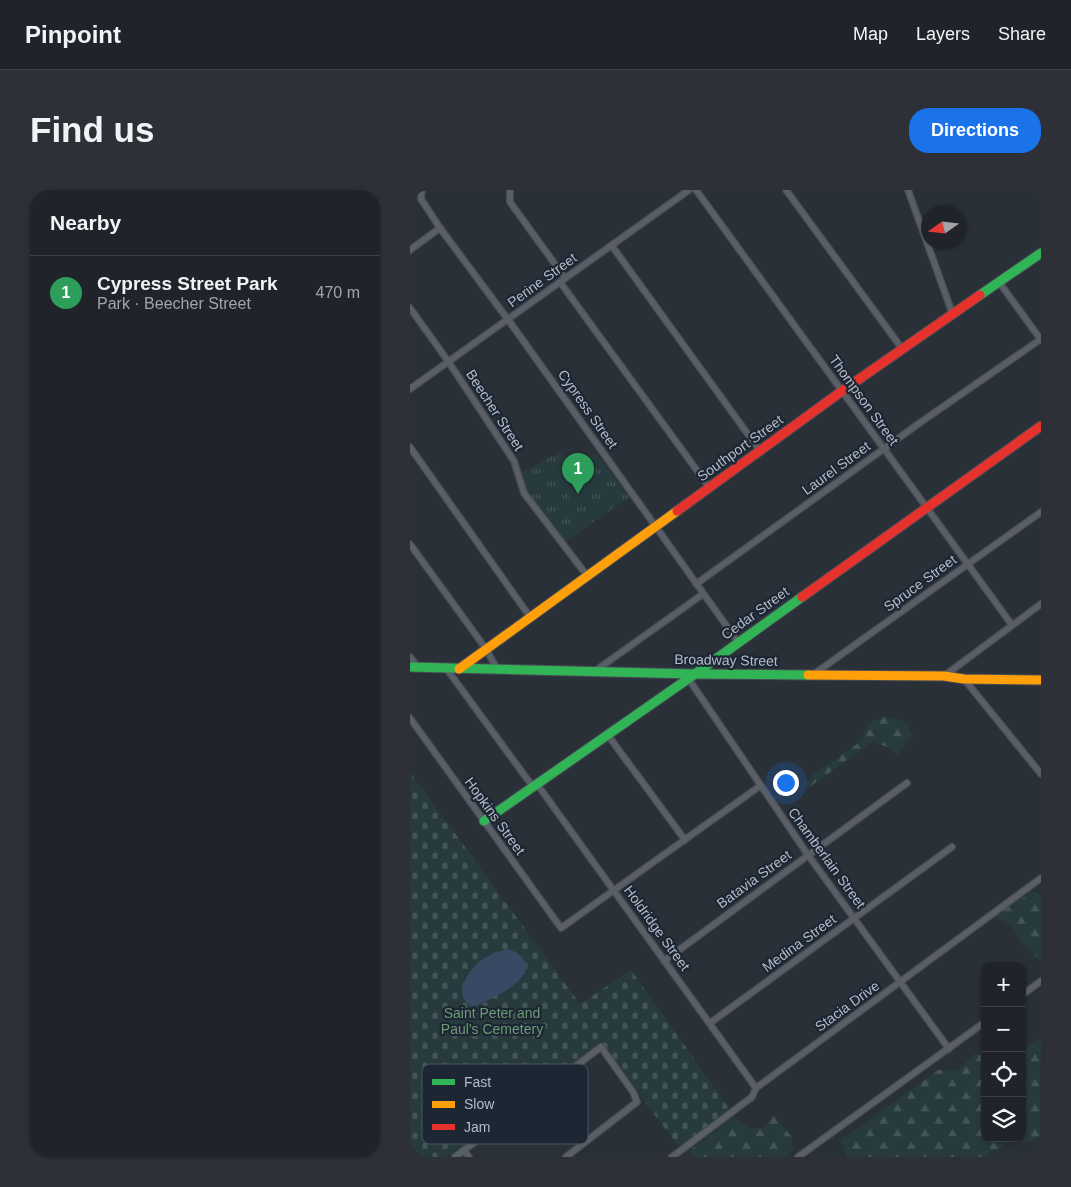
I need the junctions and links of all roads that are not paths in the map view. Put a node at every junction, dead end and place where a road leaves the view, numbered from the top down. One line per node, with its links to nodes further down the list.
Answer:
1 (422, 190): 7 (street, Cypress Street)
2 (510, 190): 11 (street)
3 (689, 190): 8 (street, Perine Street)
4 (696, 190): 20 (street, Thompson Street)
5 (786, 190): 17 (street)
6 (908, 190): 14 (street)
7 (440, 228): 9 (street); 15 (street, Cypress Street)
8 (612, 246): 11 (street, Perine Street); 24 (street)
9 (410, 250)
10 (1041, 253): 12 (street, Southport Street)
11 (562, 280): 15 (street, Perine Street); 25 (street)
12 (999, 282): 14 (street, Southport Street); 16 (street)
13 (410, 308): 18 (street, Beecher Street)
14 (953, 315): 17 (street, Southport Street)
15 (509, 320): 18 (street, Perine Street); 28 (street, Cypress Street)
16 (1041, 340): 23 (street, Laurel Street)
17 (903, 350): 20 (street, Southport Street)
18 (448, 361): 19 (street, Perine Street); 31 (street, Beecher Street)
19 (410, 389)
20 (842, 391): 23 (street, Thompson Street); 24 (street, Southport Street)
21 (1041, 426): 26 (street, Cedar Street)
22 (410, 447): 35 (street)
23 (884, 449): 26 (street, Thompson Street); 32 (street, Laurel Street)
24 (760, 451): 25 (street, Southport Street)
25 (709, 487): 28 (street, Southport Street)
26 (926, 507): 30 (street, Thompson Street); 37 (street, Cedar Street)
27 (1041, 512): 30 (street, Spruce Street)
28 (655, 526): 31 (street, Southport Street); 32 (street, Cypress Street)
29 (410, 544): 38 (street)
30 (969, 564): 36 (street, Thompson Street); 45 (street, Spruce Street)
31 (588, 577): 35 (street, Southport Street)
32 (696, 584): 33 (street, Cypress Street)
33 (703, 594): 37 (street, Cypress Street); 44 (street)
34 (1041, 604): 36 (street)
35 (530, 617): 38 (street, Southport Street)
36 (1012, 625): 47 (street)
37 (738, 642): 46 (street, Cedar Street)
38 (486, 650): 42 (street, Southport Street); 43 (street)
39 (410, 657): 40 (street)
40 (414, 668): 41 (street, Broadway Street)
41 (446, 668): 42 (street, Broadway Street); 54 (street, Holdridge Street)
42 (459, 669): 43 (street, Broadway Street)
43 (497, 669): 44 (street, Broadway Street)
44 (595, 670): 46 (street, Broadway Street)
45 (814, 674): 46 (street, Broadway Street); 47 (street, Broadway Street)
46 (691, 676): 51 (street, Cedar Street); 55 (street, Chamberlain Street)
47 (944, 676): 48 (street, Broadway Street)
48 (964, 679): 49 (street, Broadway Street); 52 (street)
49 (1041, 680)
50 (410, 718): 56 (street, Hopkins Street)
51 (607, 734): 54 (street, Cedar Street); 57 (street)
52 (1041, 774)
53 (906, 783): 59 (street, Batavia Street)
54 (535, 785): 56 (street, Cedar Street); 61 (street, Holdridge Street)
55 (760, 786): 57 (street); 59 (street, Chamberlain Street)
56 (484, 820): 61 (street, Hopkins Street)
57 (685, 840): 61 (street)
58 (952, 848): 62 (street, Medina Street)
59 (808, 855): 62 (street, Chamberlain Street); 63 (street, Batavia Street)
60 (1041, 878): 65 (street, Stacia Drive)
61 (613, 890): 63 (street, Holdridge Street)
62 (855, 918): 65 (street, Chamberlain Street); 67 (street, Medina Street)
63 (664, 960): 67 (street, Holdridge Street)
64 (1041, 981): 66 (street)
65 (900, 982): 69 (street, Chamberlain Street); 71 (street, Stacia Drive)
66 (1026, 992)
67 (710, 1023): 71 (street, Holdridge Street)
68 (981, 1025): 69 (street)
69 (949, 1049): 80 (street)
70 (578, 1064): 72 (street)
71 (756, 1088): 79 (street, Stacia Drive)
72 (588, 1140)
73 (472, 1144): 75 (street)
74 (583, 1144): 78 (street)
75 (464, 1150): 76 (street); 77 (street)
76 (455, 1157)
77 (469, 1157)
78 (566, 1157)
79 (672, 1157)
80 (798, 1157)

